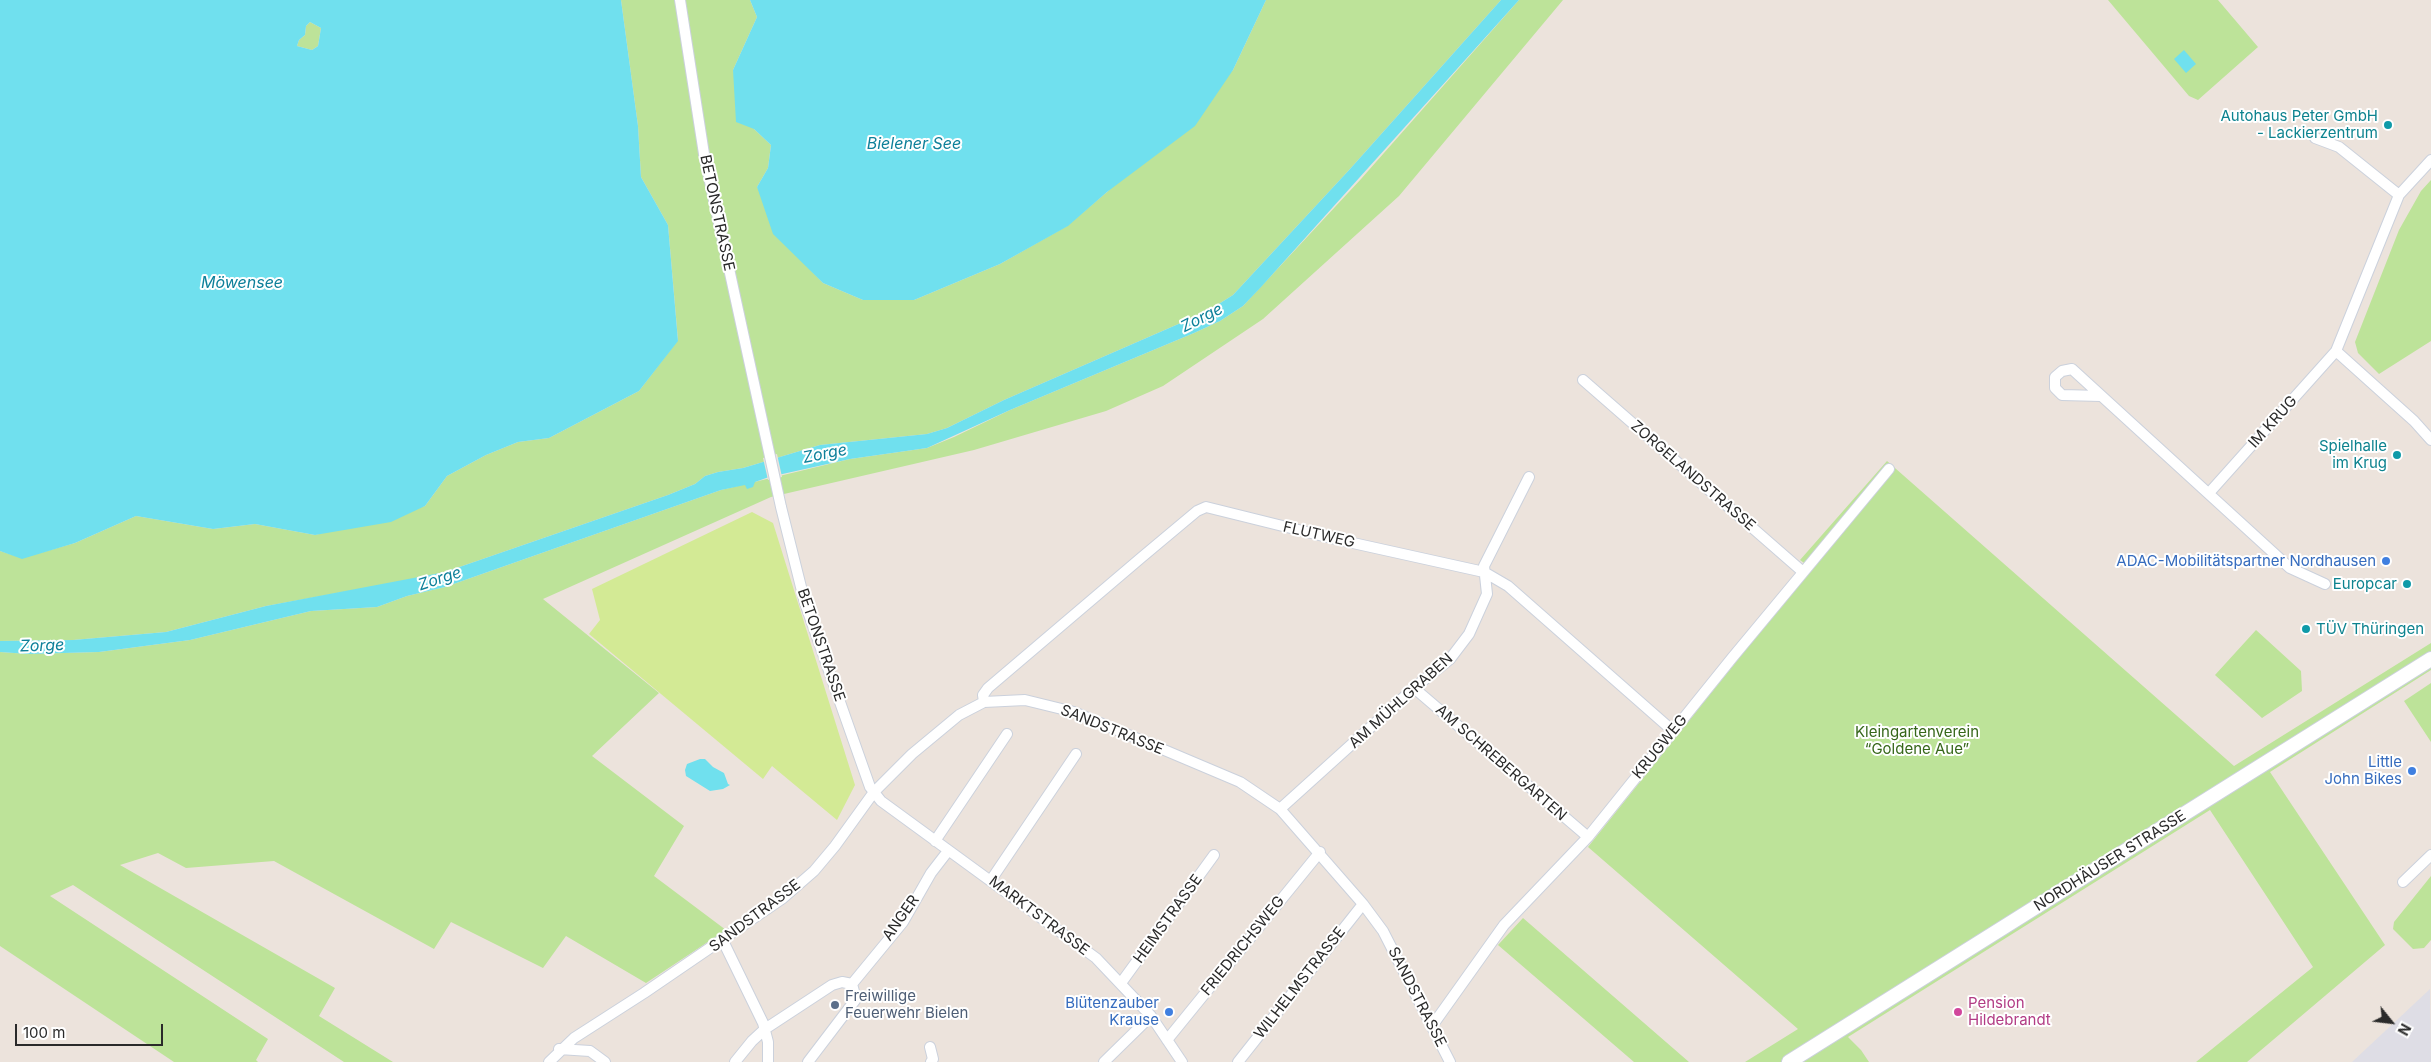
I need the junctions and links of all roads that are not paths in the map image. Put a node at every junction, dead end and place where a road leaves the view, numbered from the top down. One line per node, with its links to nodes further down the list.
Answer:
1 (680, 0): 21 (street, BETONSTRASSE)
2 (2315, 138): 4 (street)
3 (2431, 160): 4 (street, IM KRUG)
4 (2398, 195): 5 (street, IM KRUG)
5 (2336, 351): 8 (street); 11 (street, IM KRUG)
6 (1583, 380): 13 (street, ZORGELANDSTRASSE)
7 (2101, 396): 11 (street)
8 (2431, 440)
9 (1889, 469): 13 (street, KRUGWEG)
10 (1529, 477): 12 (street)
11 (2209, 493): 14 (street)
12 (1484, 572): 16 (street, AM MÜHLGRABEN); 17 (street, FLUTWEG); 18 (street, FLUTWEG)
13 (1803, 572): 18 (street, KRUGWEG)
14 (2325, 584)
15 (2431, 660): 51 (main road, NORDHÄUSER STRASSE)
16 (1414, 688): 22 (street, AM MÜHLGRABEN); 23 (street, AM SCHREBERGARTEN)
17 (984, 702): 21 (street, SANDSTRASSE); 22 (street, SANDSTRASSE)
18 (1673, 731): 23 (street, KRUGWEG)
19 (1007, 734): 24 (street)
20 (1076, 754): 29 (street)
21 (874, 792): 24 (street, MARKTSTRASSE); 32 (street, SANDSTRASSE)
22 (1280, 809): 26 (street, SANDSTRASSE)
23 (1588, 837): 36 (street, KRUGWEG)
24 (936, 841): 25 (street, MARKTSTRASSE)
25 (948, 851): 29 (street, MARKTSTRASSE); 34 (street, ANGER)
26 (1320, 852): 31 (street, SANDSTRASSE); 38 (street, FRIEDRICHSWEG)
27 (1214, 855): 33 (street, HEIMSTRASSE)
28 (2431, 855): 30 (street)
29 (991, 880): 33 (street, MARKTSTRASSE)
30 (2403, 882)
31 (1363, 904): 36 (street, SANDSTRASSE); 49 (street, WILHELMSTRASSE)
32 (723, 941): 37 (street); 40 (street, SANDSTRASSE)
33 (1121, 983): 35 (street, MARKTSTRASSE)
34 (852, 984): 37 (street); 45 (street)
35 (1151, 1016): 38 (street, MARKTSTRASSE); 47 (street)
36 (1432, 1026): 50 (street, SANDSTRASSE)
37 (765, 1029): 43 (street); 44 (street)
38 (1167, 1040): 48 (street, MARKTSTRASSE)
39 (930, 1047): 46 (street)
40 (559, 1050): 41 (street, SANDSTRASSE); 42 (street)
41 (549, 1062)
42 (605, 1062)
43 (735, 1062)
44 (768, 1062)
45 (808, 1062)
46 (931, 1062)
47 (1104, 1062)
48 (1182, 1062)
49 (1238, 1062)
50 (1450, 1062)
51 (1789, 1062)

